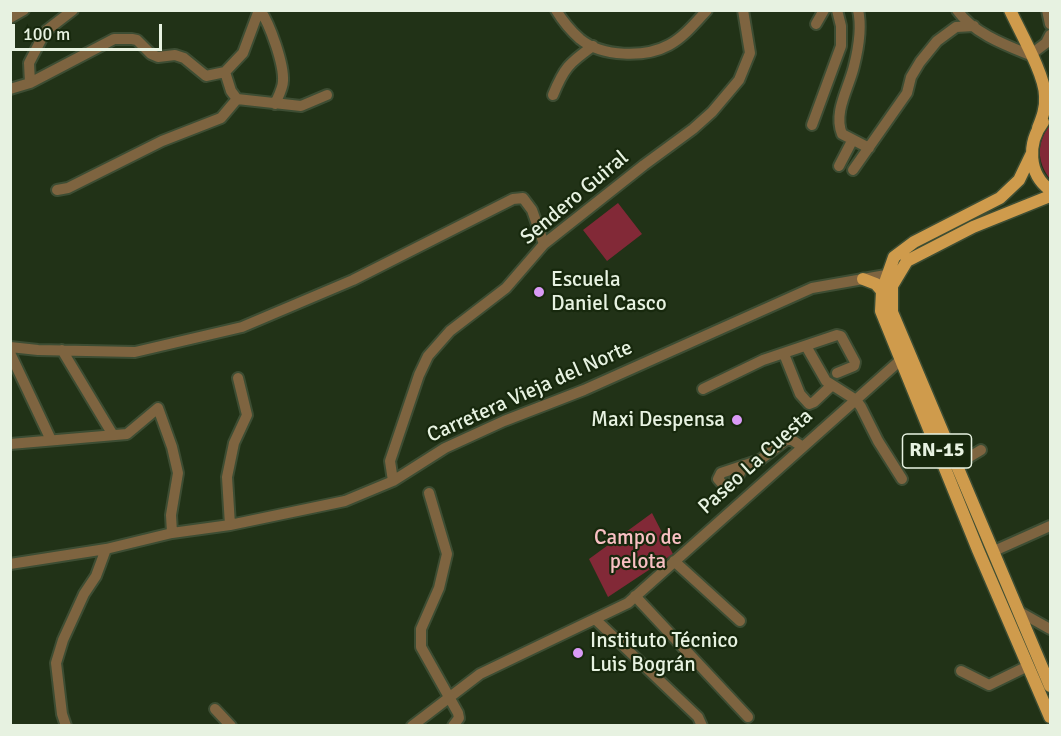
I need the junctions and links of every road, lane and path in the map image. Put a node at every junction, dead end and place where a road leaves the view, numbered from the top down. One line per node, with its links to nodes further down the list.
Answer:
1 (24, 10): 13 (street)
2 (73, 10): 21 (street)
3 (259, 10): 20 (street); 27 (street)
4 (556, 10): 18 (street)
5 (707, 10): 18 (street)
6 (743, 10): 39 (street, Sendero Guiral)
7 (824, 10): 14 (street)
8 (837, 10): 29 (street)
9 (858, 10): 31 (street)
10 (957, 10): 16 (street)
11 (1010, 10): 19 (main road, RN-15)
12 (1047, 10): 15 (street)
13 (10, 18)
14 (816, 24)
15 (1050, 24)
16 (974, 26): 19 (street); 32 (street)
17 (1050, 35): 19 (street)
18 (593, 46): 25 (street)
19 (1030, 55): 22 (main road, RN-15)
20 (225, 72): 21 (street); 26 (street)
21 (30, 83): 23 (street)
22 (1047, 84): 30 (main road, RN-15)
23 (10, 89)
24 (327, 95): 27 (street)
25 (554, 95)
26 (237, 99): 27 (street); 36 (street)
27 (275, 104)
28 (1050, 115): 30 (main road, RN-15)
29 (812, 125)
30 (1038, 128): 33 (main road, RN-15)
31 (852, 141): 32 (street); 34 (street)
32 (869, 148): 35 (street)
33 (1032, 153): 37 (main road); 40 (main road, RN-15)
34 (839, 166)
35 (853, 170)
36 (57, 190)
37 (1050, 190)
38 (1050, 196): 48 (main road, RN-15)
39 (544, 244): 45 (street); 62 (street, Sendero Guiral)
40 (886, 275): 41 (street, Carretera Vieja del Norte); 42 (main road, RN-15)
41 (863, 279): 42 (main road); 62 (street, Carretera Vieja del Norte)
42 (882, 291): 48 (main road, RN-15)
43 (10, 346): 45 (street)
44 (806, 346): 47 (street); 49 (street); 51 (street)
45 (62, 350): 54 (street)
46 (10, 353): 55 (street)
47 (784, 354): 51 (street); 52 (street)
48 (905, 356): 53 (street, Paseo La Cuesta); 60 (main road, RN-15); 76 (main road, RN-15)
49 (837, 373)
50 (238, 378): 64 (street)
51 (831, 386): 53 (street)
52 (703, 389)
53 (856, 400): 57 (street, Paseo La Cuesta); 61 (street)
54 (113, 435): 55 (street); 66 (street)
55 (51, 440): 56 (street)
56 (10, 444)
57 (803, 447): 59 (street); 69 (street, Paseo La Cuesta)
58 (981, 450): 60 (street)
59 (744, 465)
60 (957, 465): 68 (main road, RN-15)
61 (902, 479)
62 (393, 481): 64 (street, Carretera Vieja del Norte)
63 (429, 493): 79 (street)
64 (230, 525): 66 (street, Carretera Vieja del Norte)
65 (1050, 526): 68 (street)
66 (172, 533): 67 (street, Carretera Vieja del Norte)
67 (106, 549): 70 (street, Carretera Vieja del Norte); 83 (street)
68 (994, 550): 72 (main road, RN-15)
69 (675, 561): 71 (street, Paseo La Cuesta); 74 (street)
70 (10, 564)
71 (635, 596): 73 (street, Paseo La Cuesta); 81 (street)
72 (1018, 611): 75 (street); 78 (main road, RN-15)
73 (595, 619): 79 (street, Paseo La Cuesta); 87 (street)
74 (740, 621)
75 (1050, 629)
76 (1028, 666): 77 (street); 82 (main road, RN-15)
77 (961, 671)
78 (1050, 686)
79 (450, 696): 85 (street, Paseo La Cuesta); 86 (street)
80 (215, 709): 84 (street)
81 (748, 717)
82 (1050, 717)
83 (66, 726)
84 (231, 726)
85 (412, 726)
86 (453, 726)
87 (702, 726)

